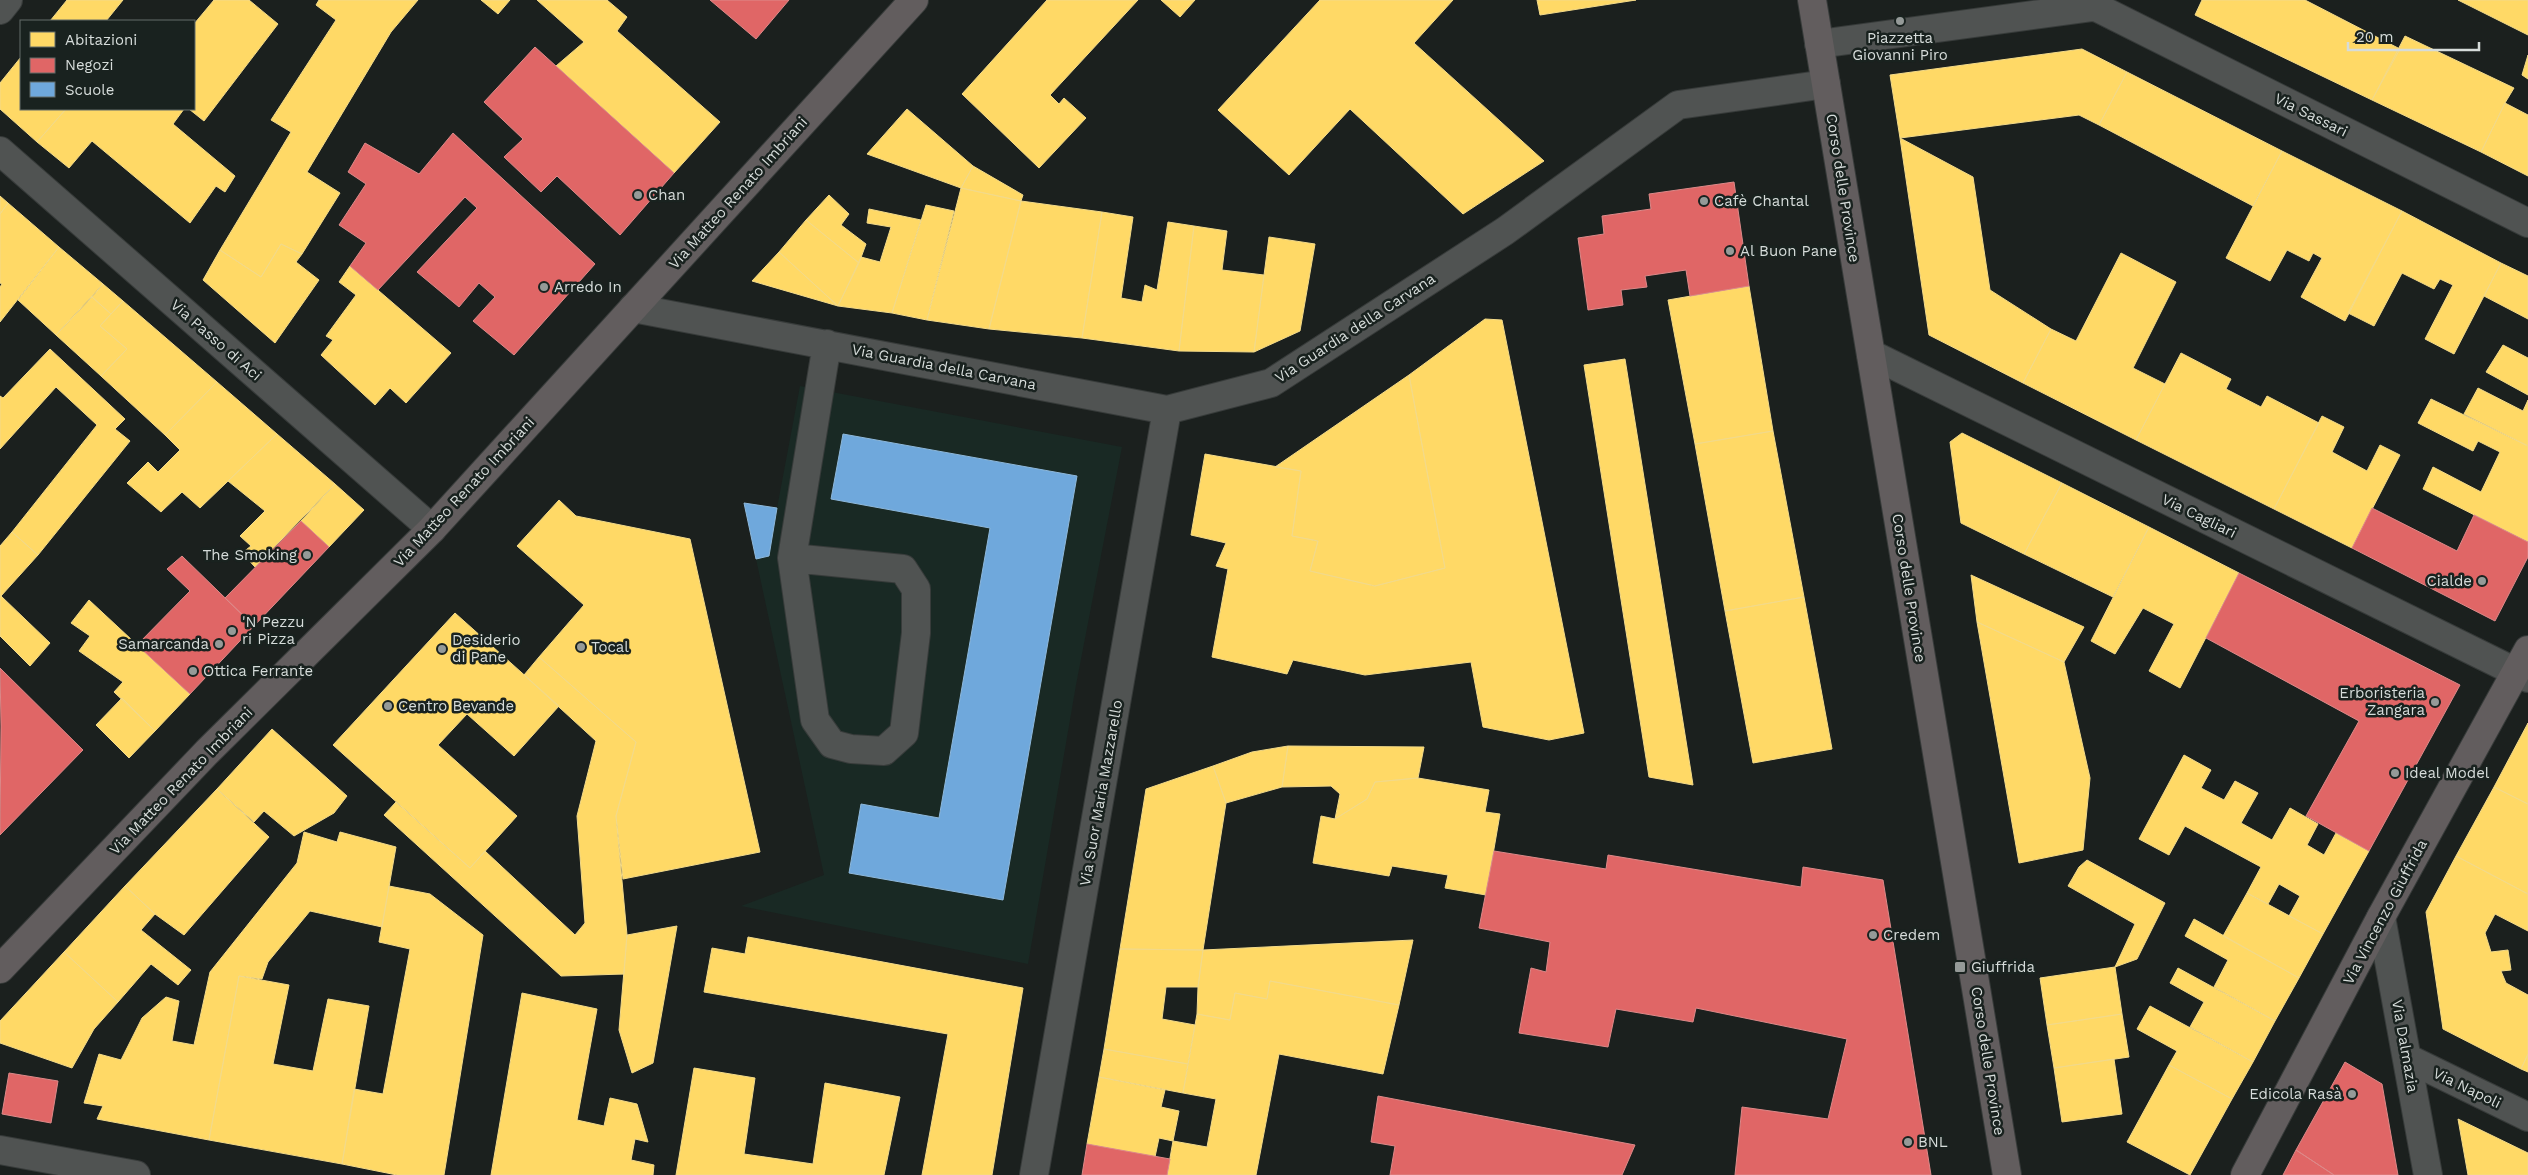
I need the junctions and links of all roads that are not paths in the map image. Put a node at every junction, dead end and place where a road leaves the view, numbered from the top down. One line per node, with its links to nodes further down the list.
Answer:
1 (8, 0): 5 (street)
2 (914, 0): 10 (main road, Via Matteo Renato Imbriani)
3 (1812, 0): 6 (main road, Corso delle Province)
4 (2088, 3): 6 (street, Via Sassari); 9 (street, Via Sassari)
5 (0, 10)
6 (1819, 44): 7 (main road, Corso delle Province)
7 (1826, 84): 12 (main road, Corso delle Province); 13 (street, Via Guardia della Carvana)
8 (0, 151): 14 (street, Via Passo di Aci)
9 (2528, 223)
10 (633, 308): 11 (street, Via Guardia della Carvana); 14 (main road, Via Matteo Renato Imbriani)
11 (827, 344): 13 (street, Via Guardia della Carvana); 15 (street)
12 (1871, 354): 16 (street, Via Cagliari); 24 (main road, Corso delle Province)
13 (1167, 410): 23 (street, Via Suor Maria Mazzarello)
14 (432, 530): 18 (main road, Via Matteo Renato Imbriani)
15 (792, 558): 15 (street)
16 (2524, 667): 17 (main road, Via Vincenzo Giuffrida)
17 (2382, 917): 19 (street, Via Dalmazia); 25 (main road, Via Vincenzo Giuffrida)
18 (0, 969)
19 (2407, 1058): 20 (street, Via Napoli); 26 (street, Via Dalmazia)
20 (2528, 1118)
21 (0, 1150): 22 (street)
22 (136, 1175)
23 (1034, 1175)
24 (2007, 1175)
25 (2245, 1175)
26 (2428, 1175)

